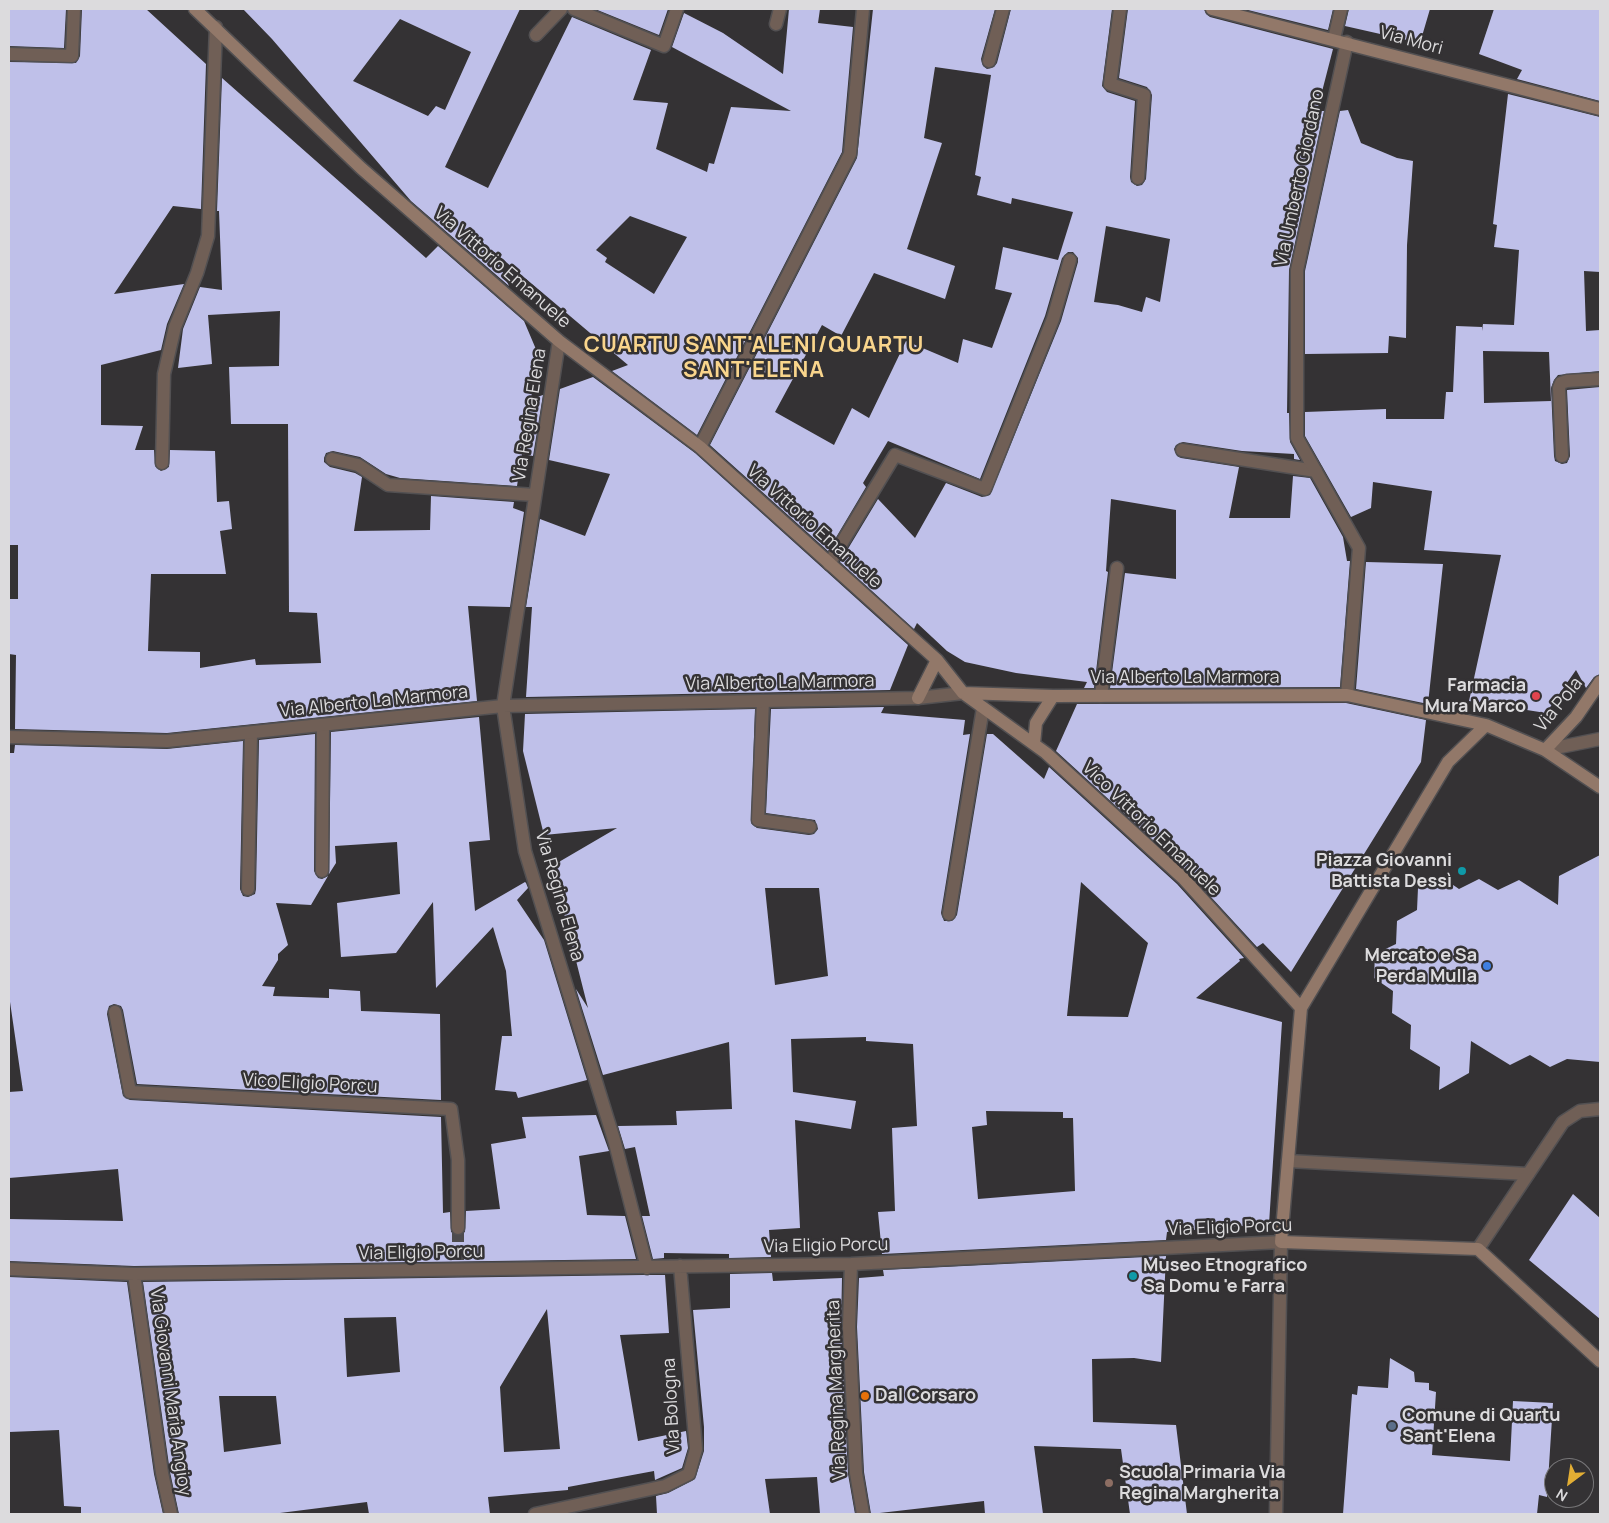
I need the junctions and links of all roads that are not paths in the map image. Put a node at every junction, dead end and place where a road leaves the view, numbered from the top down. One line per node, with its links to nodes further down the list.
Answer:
1 (74, 9): 17 (street)
2 (195, 9): 13 (street, Via Vittorio Emanuele)
3 (561, 9): 14 (street)
4 (574, 9): 5 (street)
5 (677, 9)
6 (780, 9): 12 (street)
7 (863, 9): 24 (street)
8 (1003, 9): 18 (street)
9 (1120, 9): 20 (street)
10 (1212, 9): 15 (street, Via Mori)
11 (1341, 9): 15 (street)
12 (776, 24)
13 (216, 27): 22 (street, Via Vittorio Emanuele); 28 (street)
14 (536, 35)
15 (1334, 39): 16 (street, Via Mori)
16 (1346, 42): 19 (street, Via Mori); 29 (street, Via Umberto Giordano)
17 (9, 54)
18 (989, 61)
19 (1600, 109)
20 (1138, 178)
21 (1070, 260): 31 (street)
22 (559, 341): 24 (street, Via Vittorio Emanuele); 30 (street, Via Regina Elena)
23 (1600, 380): 26 (street)
24 (700, 447): 31 (street, Via Vittorio Emanuele)
25 (1182, 450): 29 (street)
26 (1562, 456)
27 (332, 459): 30 (street, Via Regina Elena)
28 (162, 463)
29 (1316, 471): 36 (street, Via Umberto Giordano)
30 (535, 495): 41 (street, Via Regina Elena)
31 (829, 564): 33 (street, Via Vittorio Emanuele)
32 (1117, 568): 38 (street)
33 (937, 660): 35 (street, Via Vittorio Emanuele); 39 (street)
34 (1600, 682): 49 (street, Via Pola)
35 (963, 693): 37 (street, Via Alberto La Marmora); 39 (street, Via Alberto La Marmora); 42 (street, Vico Vittorio Emanuele)
36 (1347, 695): 38 (street, Via Alberto La Marmora); 44 (street, Via Alberto La Marmora)
37 (1053, 696): 38 (street, Via Alberto La Marmora); 48 (street)
38 (1101, 696)
39 (918, 698): 40 (street, Via Alberto La Marmora)
40 (763, 701): 41 (street, Via Alberto La Marmora); 51 (street)
41 (503, 706): 43 (street, Via Alberto La Marmora); 65 (street, Via Regina Elena)
42 (983, 708): 48 (street, Vico Vittorio Emanuele); 54 (street)
43 (323, 725): 45 (street, Via Alberto La Marmora); 52 (street)
44 (1486, 725): 49 (street, Via Alberto La Marmora); 55 (street)
45 (251, 733): 46 (street, Via Alberto La Marmora); 53 (street)
46 (9, 737)
47 (1600, 739): 49 (street)
48 (1034, 744): 55 (street, Vico Vittorio Emanuele)
49 (1545, 750): 50 (street, Via Alberto La Marmora)
50 (1600, 787)
51 (810, 827)
52 (322, 871)
53 (248, 889)
54 (949, 914)
55 (1301, 1008): 58 (street)
56 (115, 1012): 60 (street, Vico Eligio Porcu)
57 (1600, 1109): 59 (street)
58 (1288, 1161): 59 (street); 61 (street)
59 (1528, 1174): 62 (street)
60 (458, 1228)
61 (1280, 1242): 62 (street, Via Eligio Porcu); 63 (street, Via Eligio Porcu); 72 (street)
62 (1478, 1249): 68 (street)
63 (852, 1264): 64 (street, Via Eligio Porcu); 71 (street, Via Regina Margherita)
64 (680, 1266): 65 (street, Via Eligio Porcu); 70 (street, Via Bologna)
65 (648, 1268): 67 (street, Via Eligio Porcu)
66 (9, 1270): 67 (street, Via Eligio Porcu)
67 (134, 1274): 69 (street, Via Giovanni Maria Angioy)
68 (1600, 1361)
69 (171, 1514)
70 (535, 1514)
71 (863, 1514)
72 (1276, 1514)

